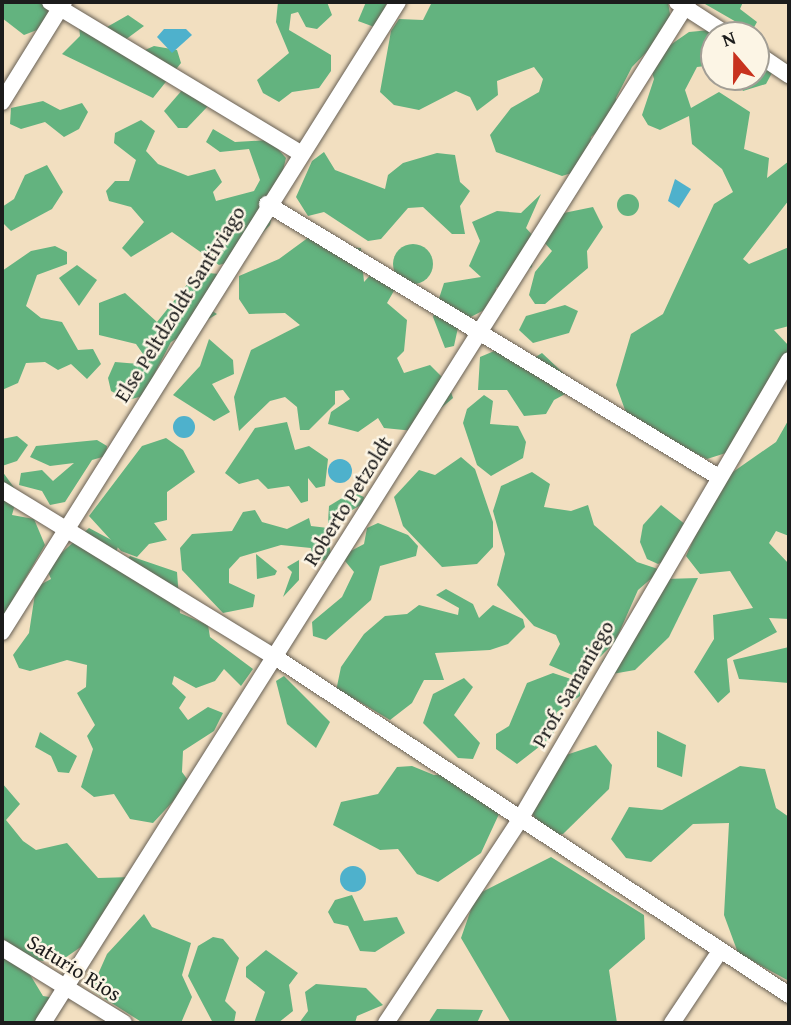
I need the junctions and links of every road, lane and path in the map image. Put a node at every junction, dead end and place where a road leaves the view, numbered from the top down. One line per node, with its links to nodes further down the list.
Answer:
1 (398, 2): 8 (street, Else Peltdzoldt Santiviago)
2 (58, 4): 7 (street); 8 (street)
3 (683, 4): 4 (street); 10 (street, Roberto Petzoldt)
4 (708, 21)
5 (770, 62): 6 (street)
6 (789, 75)
7 (2, 102)
8 (300, 153): 9 (street, Else Peltdzoldt Santiviago)
9 (267, 204): 10 (street); 14 (street, Else Peltdzoldt Santiviago)
10 (479, 332): 12 (street); 16 (street, Roberto Petzoldt)
11 (789, 360): 12 (street, Prof. Samaniego)
12 (717, 476): 17 (street, Prof. Samaniego)
13 (2, 490): 14 (street)
14 (64, 528): 15 (street, Else Peltdzoldt Santiviago); 16 (street)
15 (2, 632)
16 (275, 657): 17 (street); 20 (street, Roberto Petzoldt)
17 (519, 821): 19 (street); 24 (street, Prof. Samaniego)
18 (2, 948): 20 (street, Saturio Rios)
19 (720, 951): 21 (street); 25 (street)
20 (65, 987): 22 (street, Roberto Petzoldt); 23 (street, Saturio Rios)
21 (789, 995)
22 (43, 1023)
23 (124, 1023)
24 (386, 1023)
25 (672, 1023)

